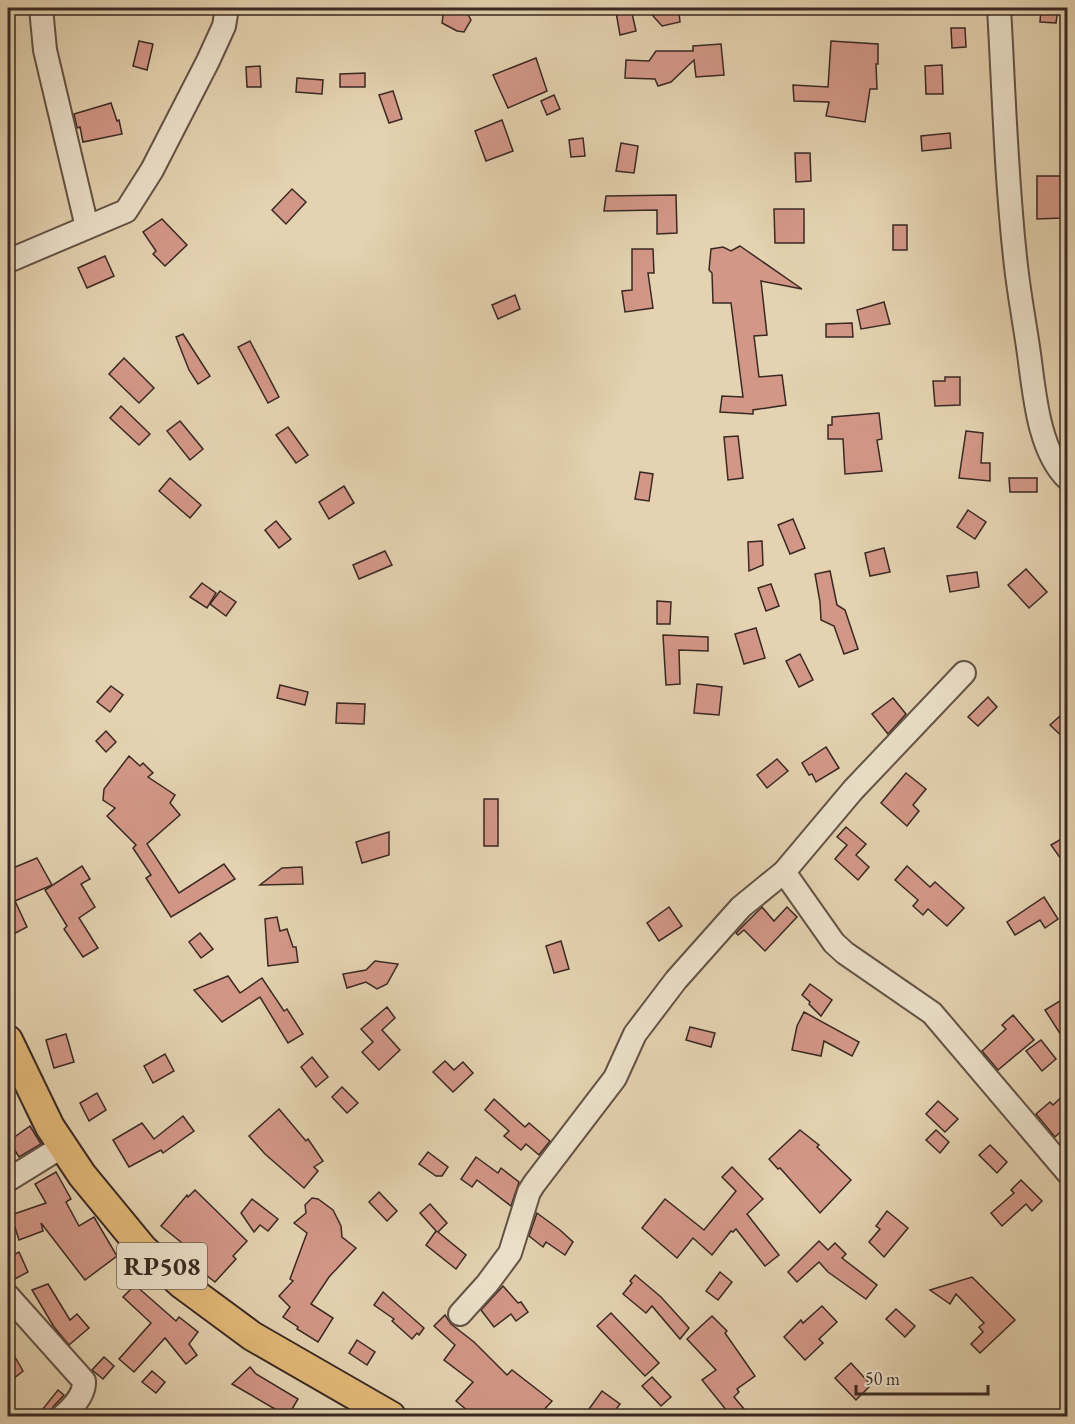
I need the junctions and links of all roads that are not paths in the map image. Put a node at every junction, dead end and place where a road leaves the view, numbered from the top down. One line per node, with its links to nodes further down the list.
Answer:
1 (41, 8): 4 (street)
2 (227, 8): 4 (street)
3 (999, 8): 6 (street)
4 (87, 227): 5 (street)
5 (8, 261)
6 (1068, 479)
7 (964, 673): 8 (street)
8 (784, 872): 11 (street); 14 (street)
9 (8, 1040): 10 (main road, RP508)
10 (63, 1146): 12 (street); 16 (main road, RP508)
11 (1068, 1173)
12 (8, 1180)
13 (8, 1296): 15 (street)
14 (460, 1314)
15 (63, 1416)
16 (391, 1416)

